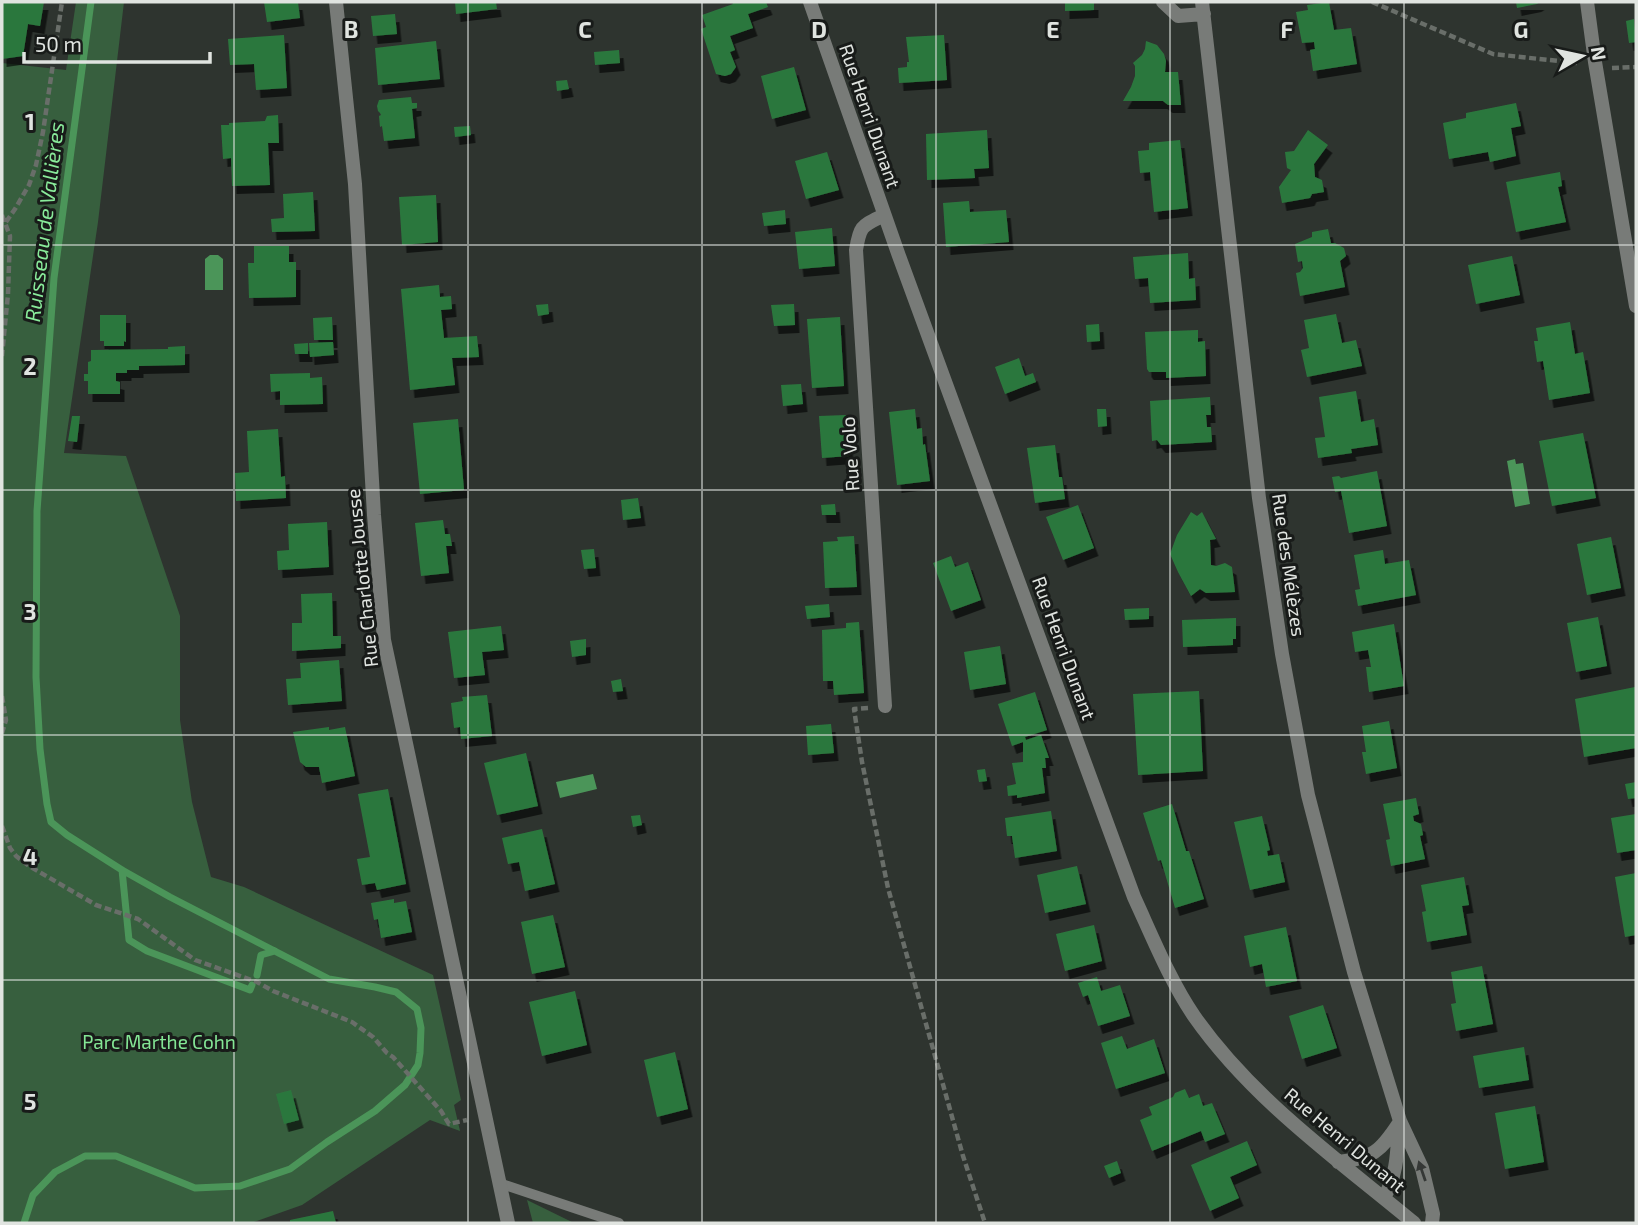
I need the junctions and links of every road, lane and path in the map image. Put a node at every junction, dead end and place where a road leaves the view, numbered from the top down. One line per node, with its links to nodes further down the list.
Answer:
1 (62, 2): 12 (path)
2 (336, 2): 19 (street, Rue Charlotte Jousse)
3 (810, 2): 11 (street, Rue Henri Dunant)
4 (1163, 2): 7 (street)
5 (1372, 2): 8 (path)
6 (1587, 2): 8 (street)
7 (1203, 8): 20 (street, Rue des Mélèzes)
8 (1595, 62): 9 (path); 13 (street)
9 (1636, 67)
10 (2, 215): 12 (path)
11 (884, 215): 16 (street, Rue Volo); 21 (street, Rue Henri Dunant)
12 (6, 222): 14 (path)
13 (1636, 299)
14 (2, 356)
15 (2, 696): 17 (path)
16 (885, 706): 26 (path)
17 (2, 733)
18 (2, 826): 19 (path)
19 (485, 1116): 22 (street, Rue Charlotte Jousse)
20 (1399, 1121): 21 (street); 23 (street, Rue des Mélèzes); 28 (street, Rue des Mélèzes, one-way to 20)
21 (1338, 1162): 23 (street, Rue Henri Dunant)
22 (499, 1184): 24 (street, Rue Charlotte Jousse); 25 (lane)
23 (1384, 1198): 27 (street, Rue Henri Dunant)
24 (508, 1223)
25 (619, 1223)
26 (985, 1223)
27 (1414, 1223)
28 (1432, 1223)

